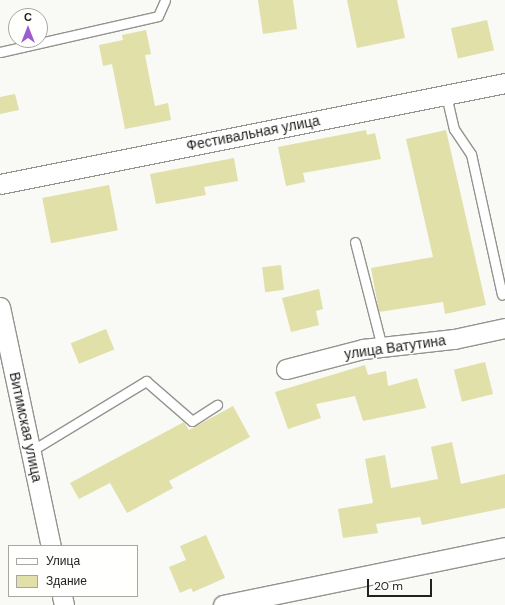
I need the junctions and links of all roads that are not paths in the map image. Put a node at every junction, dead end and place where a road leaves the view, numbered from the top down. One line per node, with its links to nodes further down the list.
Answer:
1 (165, 0): 2 (lane)
2 (0, 52)
3 (505, 83): 4 (street, Фестивальная улица)
4 (446, 95): 5 (street, Фестивальная улица); 7 (lane)
5 (0, 184)
6 (355, 242): 10 (lane)
7 (502, 295)
8 (0, 307): 13 (street, Витимская улица)
9 (505, 328): 10 (street, улица Ватутина)
10 (382, 347): 11 (street, улица Ватутина)
11 (286, 369)
12 (217, 405): 13 (lane)
13 (31, 452): 14 (street, Витимская улица)
14 (51, 545)
15 (505, 547): 16 (street)
16 (223, 605)

